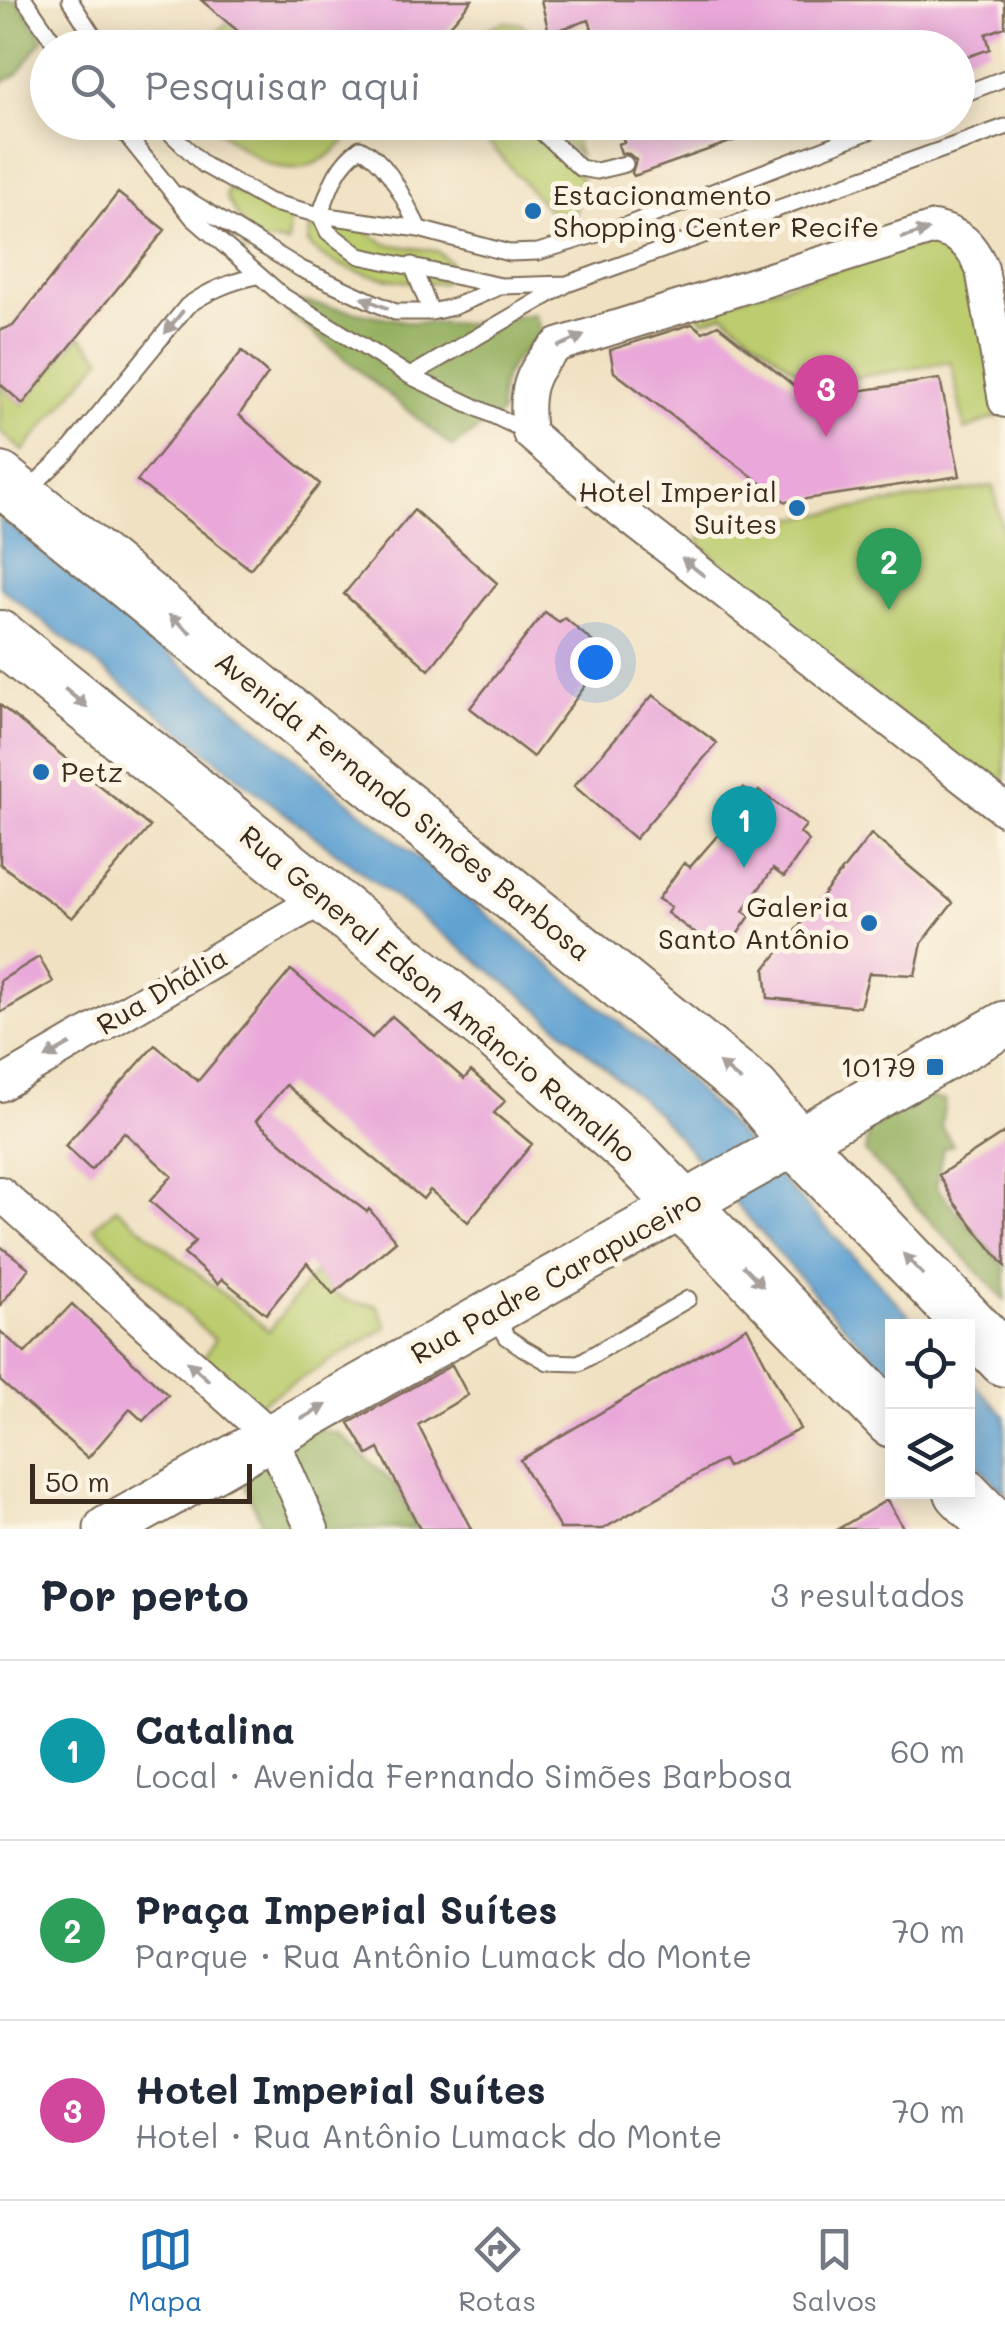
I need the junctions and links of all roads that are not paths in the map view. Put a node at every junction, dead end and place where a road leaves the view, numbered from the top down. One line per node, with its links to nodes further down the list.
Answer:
1 (24, 0): 3 (lane)
2 (70, 0): 4 (lane)
3 (45, 30)
4 (89, 30)
5 (1005, 78): 6 (lane)
6 (975, 89)
7 (1005, 127): 8 (lane)
8 (975, 137)
9 (129, 140): 15 (lane)
10 (178, 140): 16 (lane)
11 (550, 140): 14 (lane)
12 (847, 140): 17 (lane)
13 (966, 140): 20 (lane)
14 (625, 164)
15 (160, 182): 19 (lane); 22 (lane, one-way to 15)
16 (320, 215): 17 (lane); 17 (lane); 18 (lane)
17 (419, 229)
18 (412, 265): 21 (lane); 22 (lane)
19 (257, 276): 23 (lane); 26 (lane, one-way to 26)
20 (567, 284): 21 (lane); 23 (lane)
21 (501, 286): 22 (lane)
22 (432, 312)
23 (410, 376): 25 (lane)
24 (1005, 401): 25 (street, one-way to 24)
25 (529, 433): 28 (street, one-way to 25)
26 (7, 499): 32 (main road, Avenida Fernando Simões Barbosa, one-way to 26)
27 (0, 638): 29 (main road, Rua General Edson Amâncio Ramalho, one-way to 29)
28 (1005, 810)
29 (324, 897): 31 (street, Rua Dhália, one-way to 31); 34 (main road, Rua General Edson Amâncio Ramalho)
30 (1005, 1024): 32 (street, Rua Padre Carapuceiro)
31 (0, 1085)
32 (782, 1151): 34 (street, Rua Padre Carapuceiro); 37 (main road, Avenida Fernando Simões Barbosa, one-way to 32)
33 (0, 1193): 39 (street, one-way to 33)
34 (689, 1204): 36 (street, Rua Padre Carapuceiro); 38 (main road, Rua General Edson Amâncio Ramalho, one-way to 38)
35 (688, 1299): 36 (lane)
36 (493, 1313): 39 (street, Rua Padre Carapuceiro, one-way to 36)
37 (1005, 1360)
38 (885, 1414)
39 (271, 1436): 41 (street, Rua Padre Carapuceiro); 42 (street)
40 (968, 1499): 43 (main road)
41 (107, 1529)
42 (312, 1529)
43 (997, 1529)

